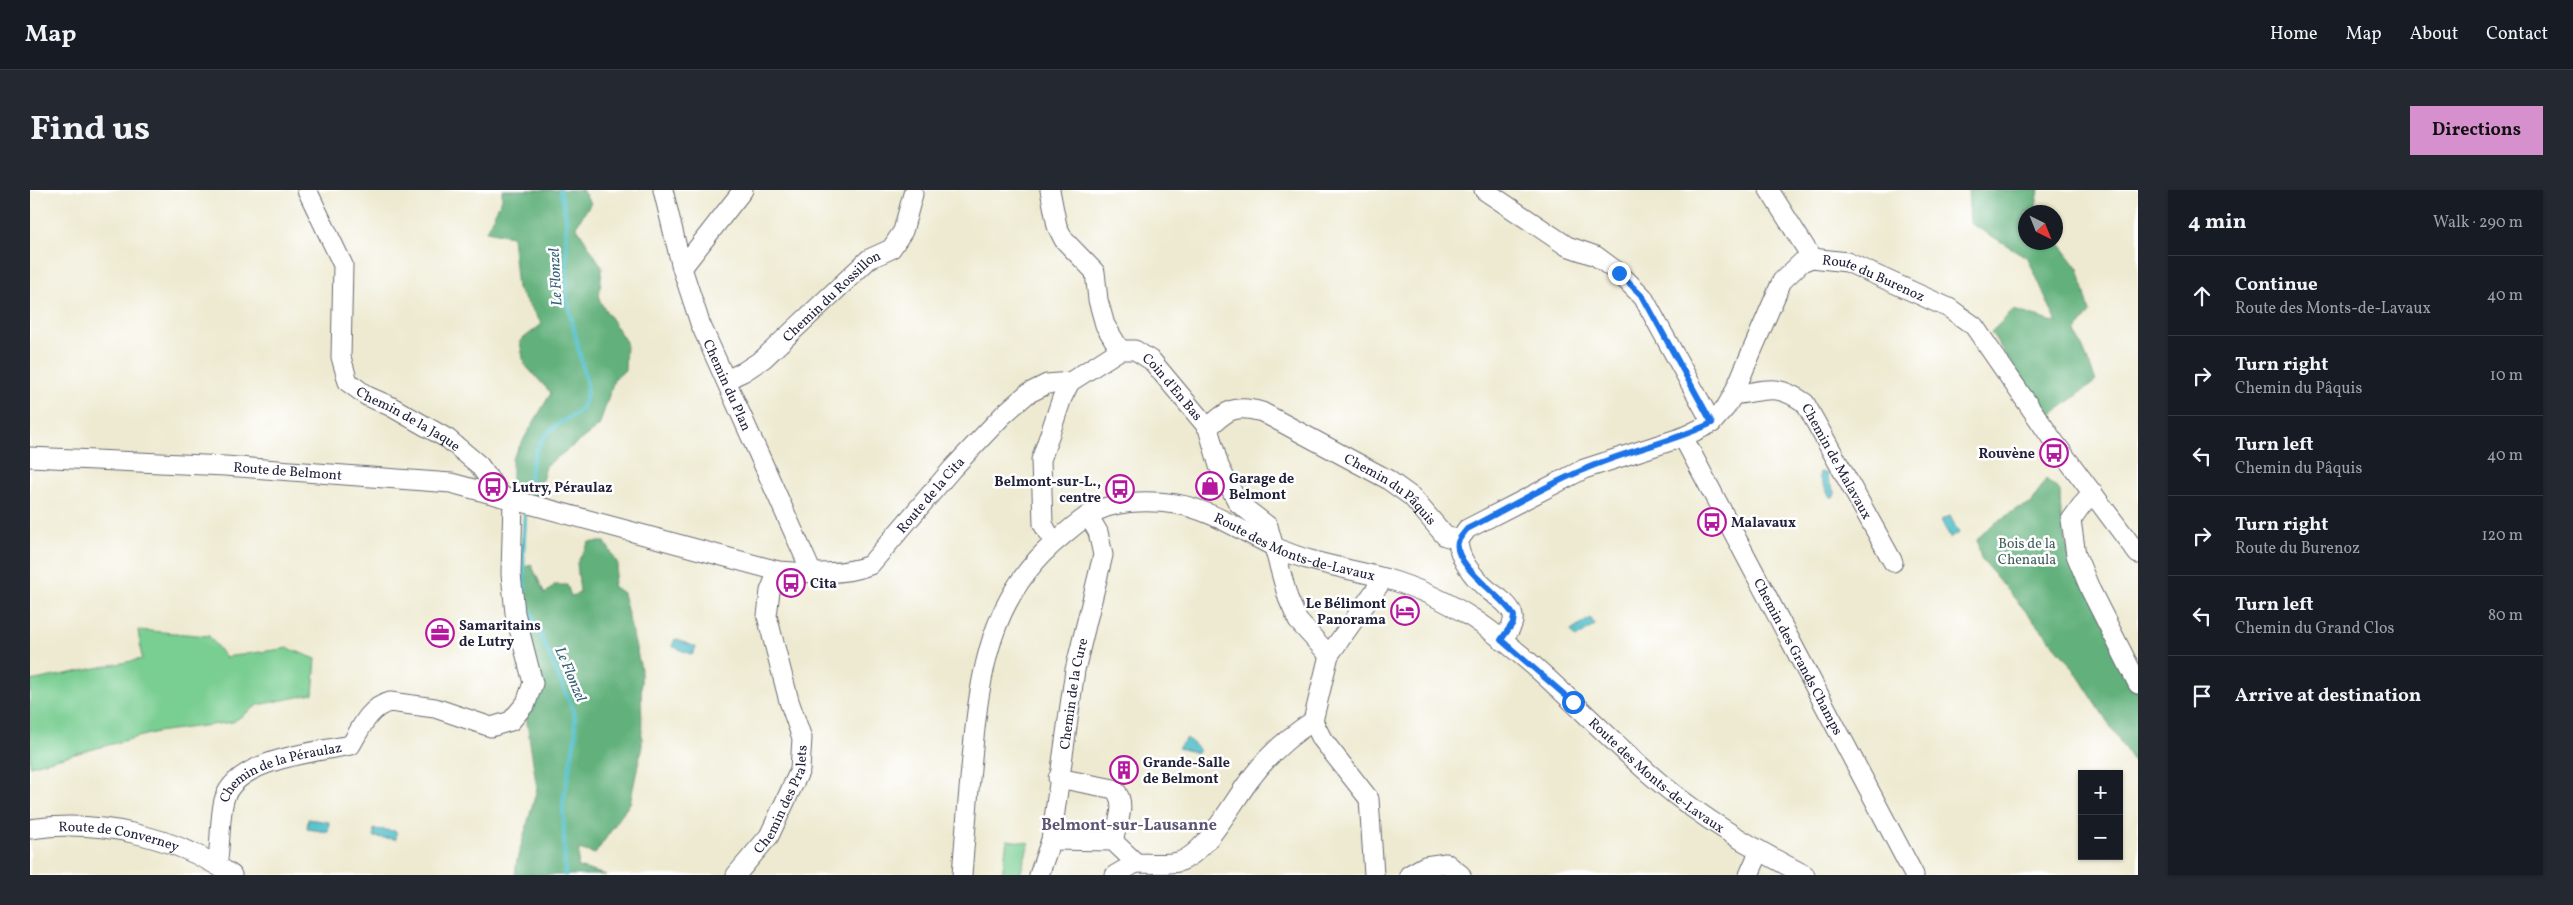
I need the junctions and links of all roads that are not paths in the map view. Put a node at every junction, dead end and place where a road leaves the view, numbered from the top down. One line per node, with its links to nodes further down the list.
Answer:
1 (307, 190): 19 (street, Chemin de la Jaque)
2 (663, 190): 9 (street, Chemin du Plan)
3 (744, 190): 9 (street)
4 (1050, 190): 10 (street)
5 (1484, 190): 14 (street)
6 (1769, 190): 8 (street)
7 (913, 194): 11 (street, Chemin du Rossillon)
8 (1812, 258): 13 (street, Route du Burenoz); 18 (street, Route du Burenoz)
9 (682, 268): 11 (street, Chemin du Plan)
10 (1120, 350): 12 (street); 15 (street, Coin d'En Bas)
11 (726, 380): 28 (street, Chemin du Plan)
12 (1070, 382): 22 (street); 28 (street, Route de la Cita)
13 (1733, 394): 14 (street, Route du Burenoz); 26 (street, Chemin de Malavaux)
14 (1712, 423): 16 (street, Route du Burenoz)
15 (1208, 428): 23 (street, Chemin du Pâquis); 24 (street, Coin d'En Bas)
16 (1683, 437): 23 (street, Route du Burenoz); 50 (street, Chemin des Grands Champs)
17 (30, 457): 19 (street, Route de Belmont)
18 (2094, 493): 25 (street, Route du Burenoz); 32 (street)
19 (507, 499): 20 (street, Route de Belmont); 40 (street, Chemin de la Péraulaz)
20 (540, 508): 27 (street, Route de la Cita)
21 (1088, 515): 24 (street, Route des Monts-de-Lavaux); 34 (street, Chemin de la Cure); 42 (street, Route des Monts-de-Lavaux)
22 (1048, 533)
23 (1459, 540): 30 (street)
24 (1275, 547): 29 (street, Route des Monts-de-Lavaux); 31 (street, Coin d'En Bas)
25 (2138, 554)
26 (1893, 562)
27 (778, 571): 28 (street, Route de la Cita); 41 (street, Chemin des Pralets)
28 (812, 573)
29 (1384, 578): 30 (street, Route des Monts-de-Lavaux); 31 (street)
30 (1501, 640): 38 (street, Route des Monts-de-Lavaux)
31 (1329, 655): 33 (street)
32 (2138, 684)
33 (1314, 722): 39 (street); 45 (street)
34 (1058, 778): 36 (street, Chemin de la Cure); 37 (street)
35 (30, 829): 40 (street, Route de Converney)
36 (1051, 840): 37 (street); 43 (street, Chemin de la Cure)
37 (1113, 842): 39 (street)
38 (1759, 852): 48 (street); 49 (street, Route des Monts-de-Lavaux)
39 (1136, 863): 44 (street)
40 (224, 870)
41 (736, 875)
42 (962, 875)
43 (1039, 875)
44 (1115, 875)
45 (1374, 875)
46 (1409, 875): 47 (street)
47 (1461, 875)
48 (1748, 875)
49 (1805, 875)
50 (1914, 875)

